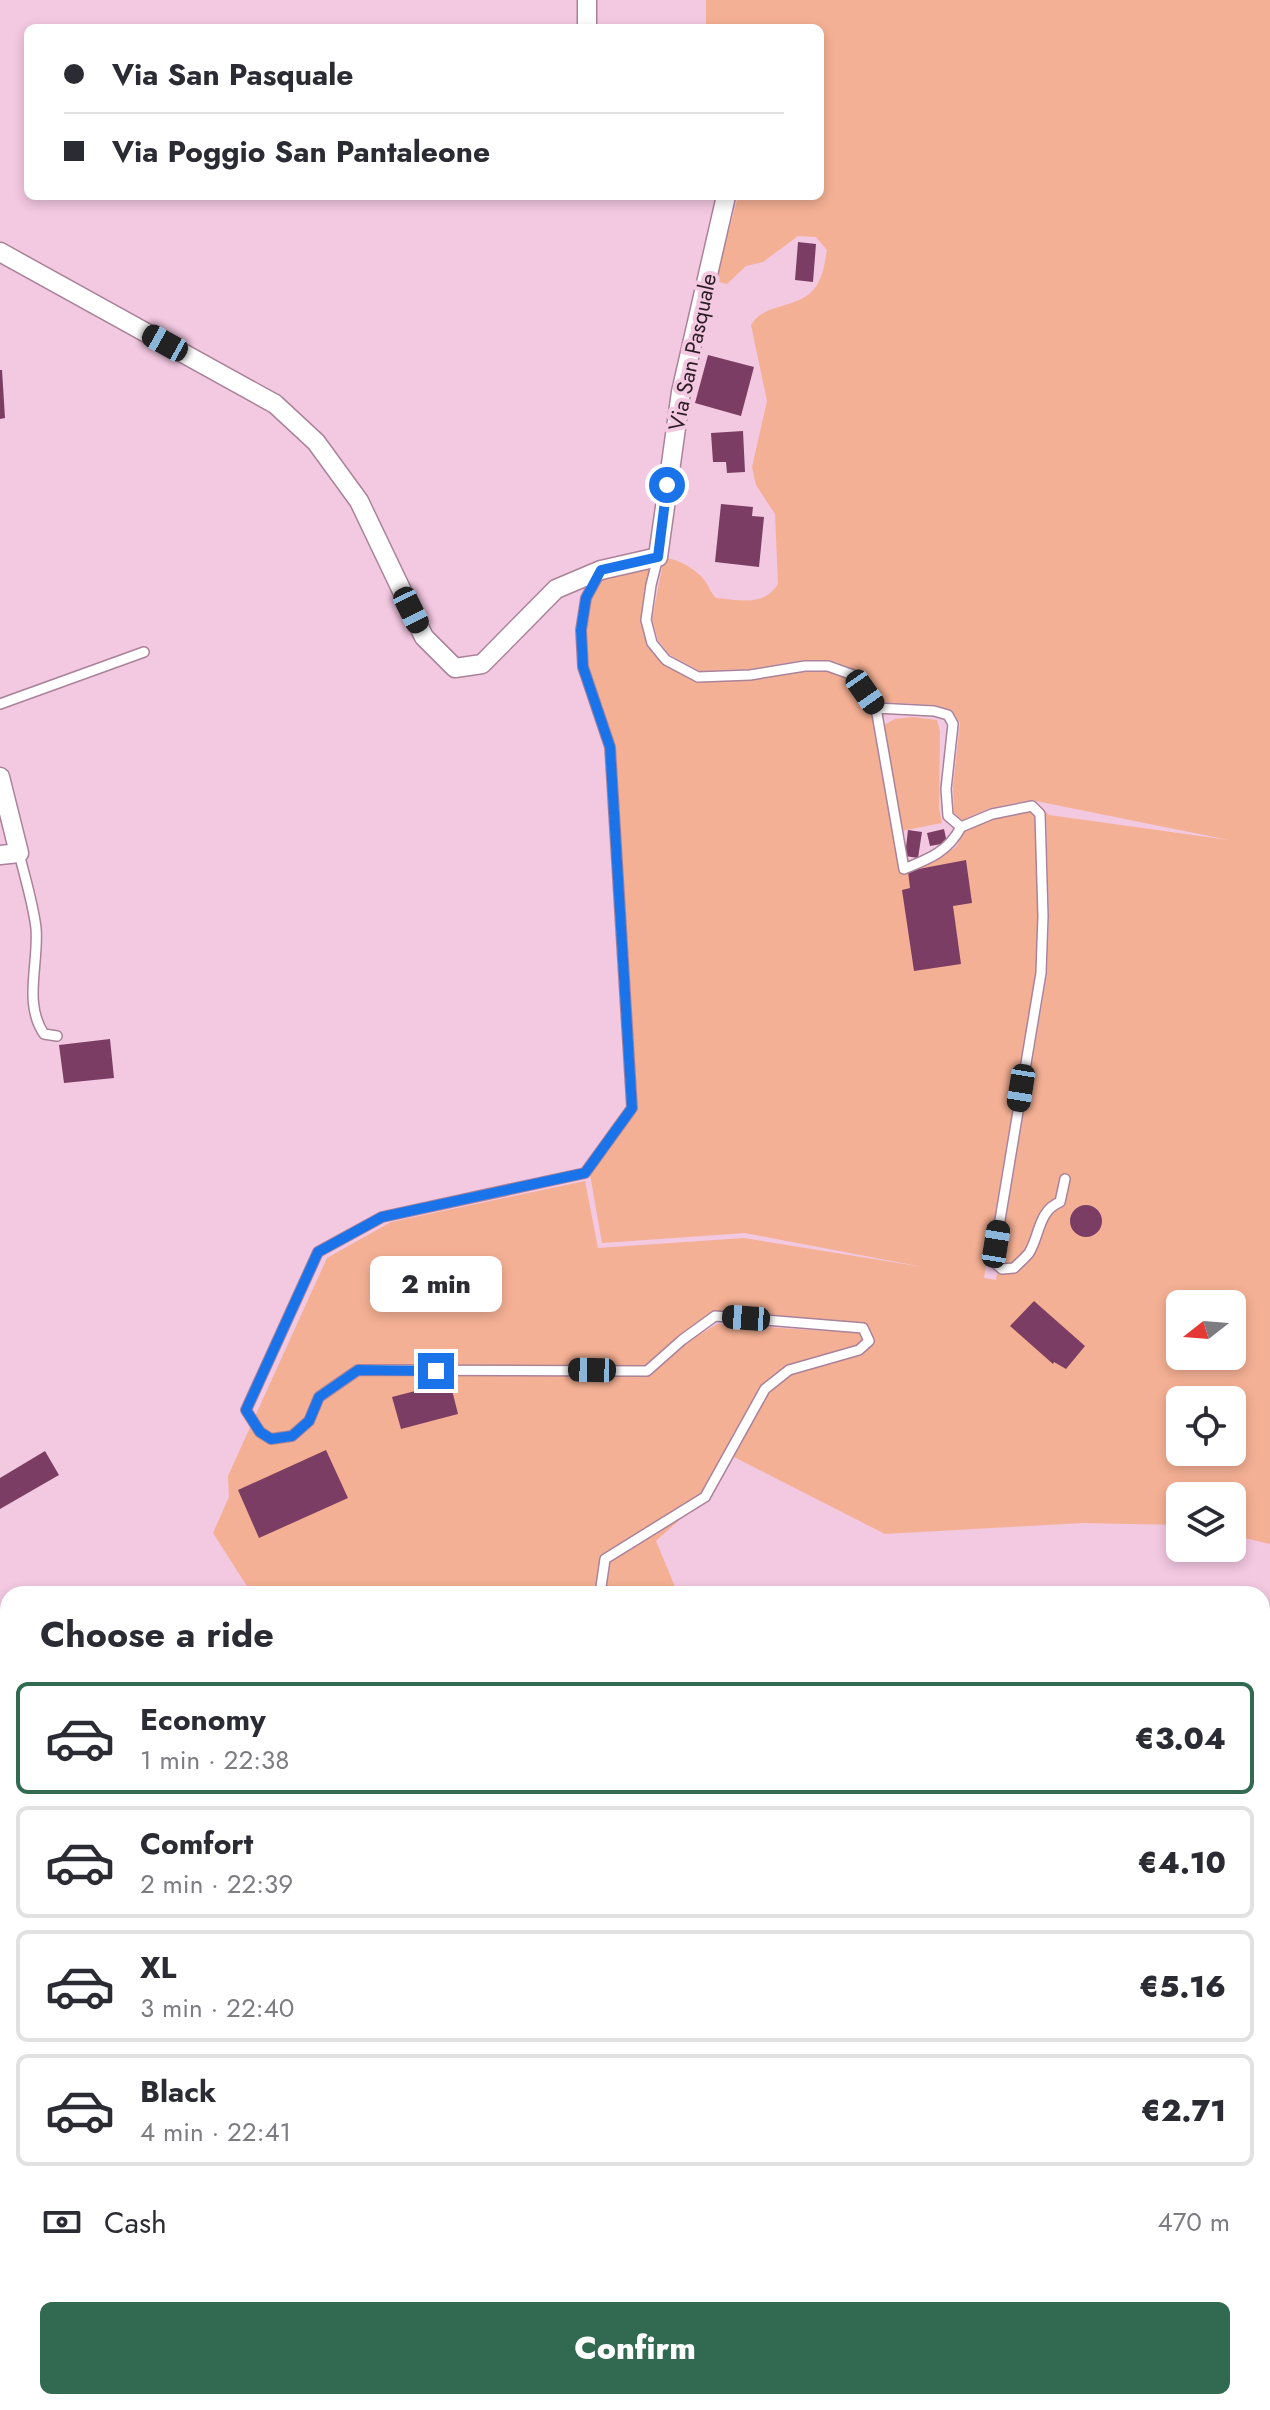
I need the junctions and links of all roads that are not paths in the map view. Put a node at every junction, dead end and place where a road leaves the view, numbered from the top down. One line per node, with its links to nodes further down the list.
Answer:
1 (587, 0): 2 (street)
2 (587, 24)
3 (725, 200): 5 (street, Via San Pasquale)
4 (0, 252): 6 (street)
5 (658, 557): 6 (street); 9 (lane, Via San Pasquale)
6 (601, 570): 16 (lane)
7 (144, 652): 8 (lane)
8 (0, 704)
9 (876, 708): 11 (lane); 11 (lane, Via San Pasquale)
10 (0, 777): 12 (street)
11 (961, 827): 15 (lane)
12 (19, 853): 13 (street); 14 (lane)
13 (0, 855)
14 (57, 1036)
15 (1065, 1179)
16 (601, 1586)

